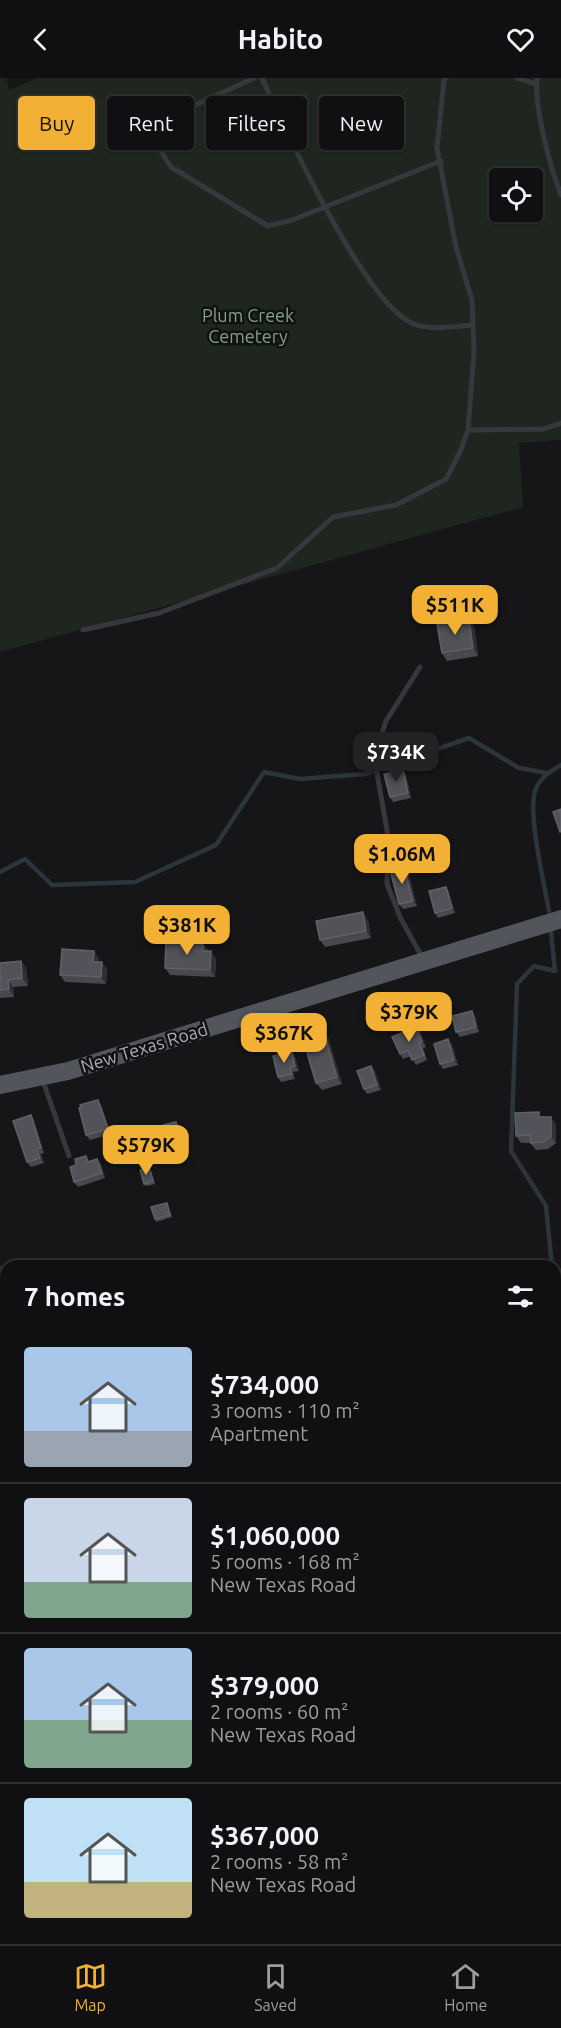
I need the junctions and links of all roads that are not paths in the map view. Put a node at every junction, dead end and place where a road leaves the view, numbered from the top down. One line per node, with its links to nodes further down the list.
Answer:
1 (254, 78): 8 (lane)
2 (262, 78): 8 (lane)
3 (446, 78): 6 (lane)
4 (517, 78): 5 (lane)
5 (537, 81): 7 (lane)
6 (441, 161): 8 (lane); 9 (lane)
7 (561, 195)
8 (325, 207): 9 (lane)
9 (473, 325): 11 (lane)
10 (561, 423): 11 (lane)
11 (468, 430): 12 (lane)
12 (83, 630)
13 (420, 667): 15 (lane)
14 (561, 919): 15 (main road, New Texas Road)
15 (424, 962): 16 (main road, New Texas Road)
16 (41, 1076): 17 (main road, New Texas Road); 18 (lane)
17 (0, 1085)
18 (69, 1156)

